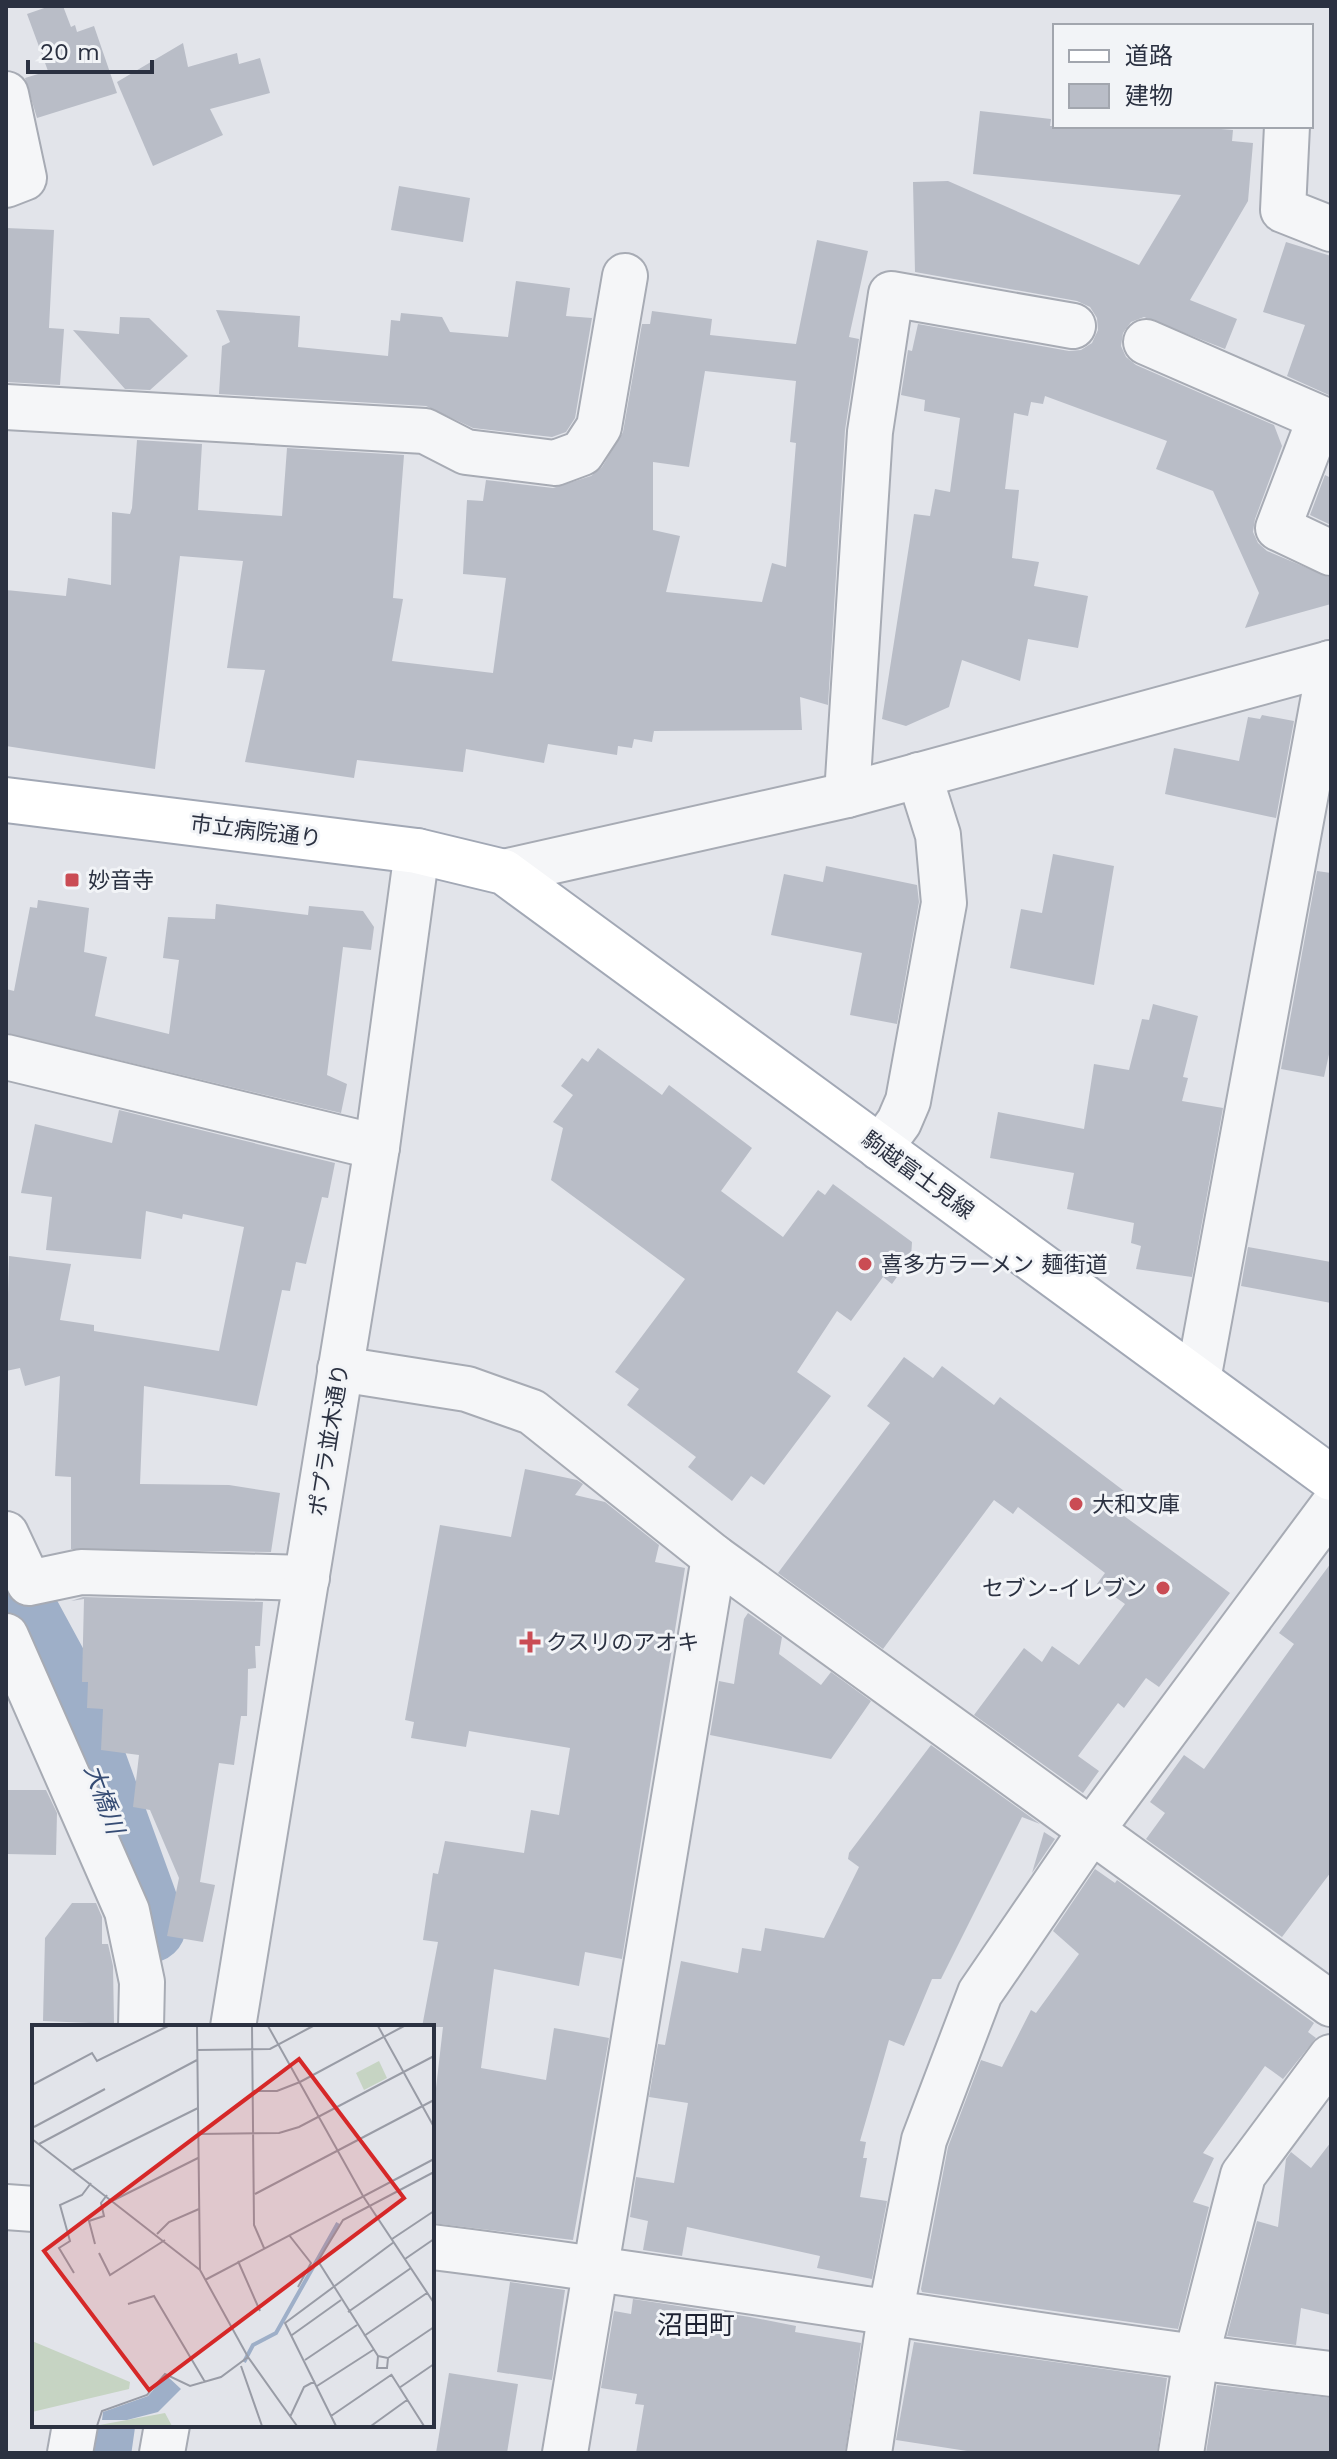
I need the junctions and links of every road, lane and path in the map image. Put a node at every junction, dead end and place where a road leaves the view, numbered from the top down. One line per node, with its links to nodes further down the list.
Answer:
1 (6, 94): 3 (street)
2 (1287, 128): 4 (street)
3 (6, 185)
4 (1331, 229)
5 (625, 276): 8 (street)
6 (1073, 326): 12 (street)
7 (1146, 342): 9 (street)
8 (6, 407)
9 (1331, 553)
10 (1330, 663): 11 (street); 20 (street)
11 (919, 775): 12 (street); 18 (street)
12 (847, 795): 15 (street)
13 (6, 800): 14 (main road, 市立病院通り)
14 (417, 851): 15 (main road, 市立病院通り); 17 (street, ポプラ並木通り)
15 (504, 872): 18 (main road, 駒越富士見線)
16 (6, 1057): 17 (street)
17 (377, 1147): 19 (street, ポプラ並木通り)
18 (880, 1148): 20 (main road, 駒越富士見線)
19 (340, 1369): 24 (street); 25 (street, ポプラ並木通り)
20 (1198, 1380): 21 (main road, 駒越富士見線)
21 (1331, 1478)
22 (1331, 1508): 27 (street)
23 (6, 1534): 25 (street)
24 (714, 1557): 27 (street); 35 (street)
25 (307, 1578): 30 (street, ポプラ並木通り)
26 (6, 1636): 29 (street)
27 (1091, 1831): 28 (street); 36 (street)
28 (1331, 2004)
29 (141, 2025)
30 (233, 2025)
31 (1331, 2057): 37 (street)
32 (6, 2207): 33 (street)
33 (32, 2209)
34 (434, 2247): 35 (street)
35 (595, 2267): 36 (street); 43 (street)
36 (891, 2310): 37 (street); 44 (street)
37 (1196, 2358): 38 (street); 45 (street)
38 (1331, 2374)
39 (75, 2427): 41 (street)
40 (167, 2427): 42 (street)
41 (70, 2453)
42 (162, 2453)
43 (565, 2453)
44 (869, 2453)
45 (1181, 2453)

